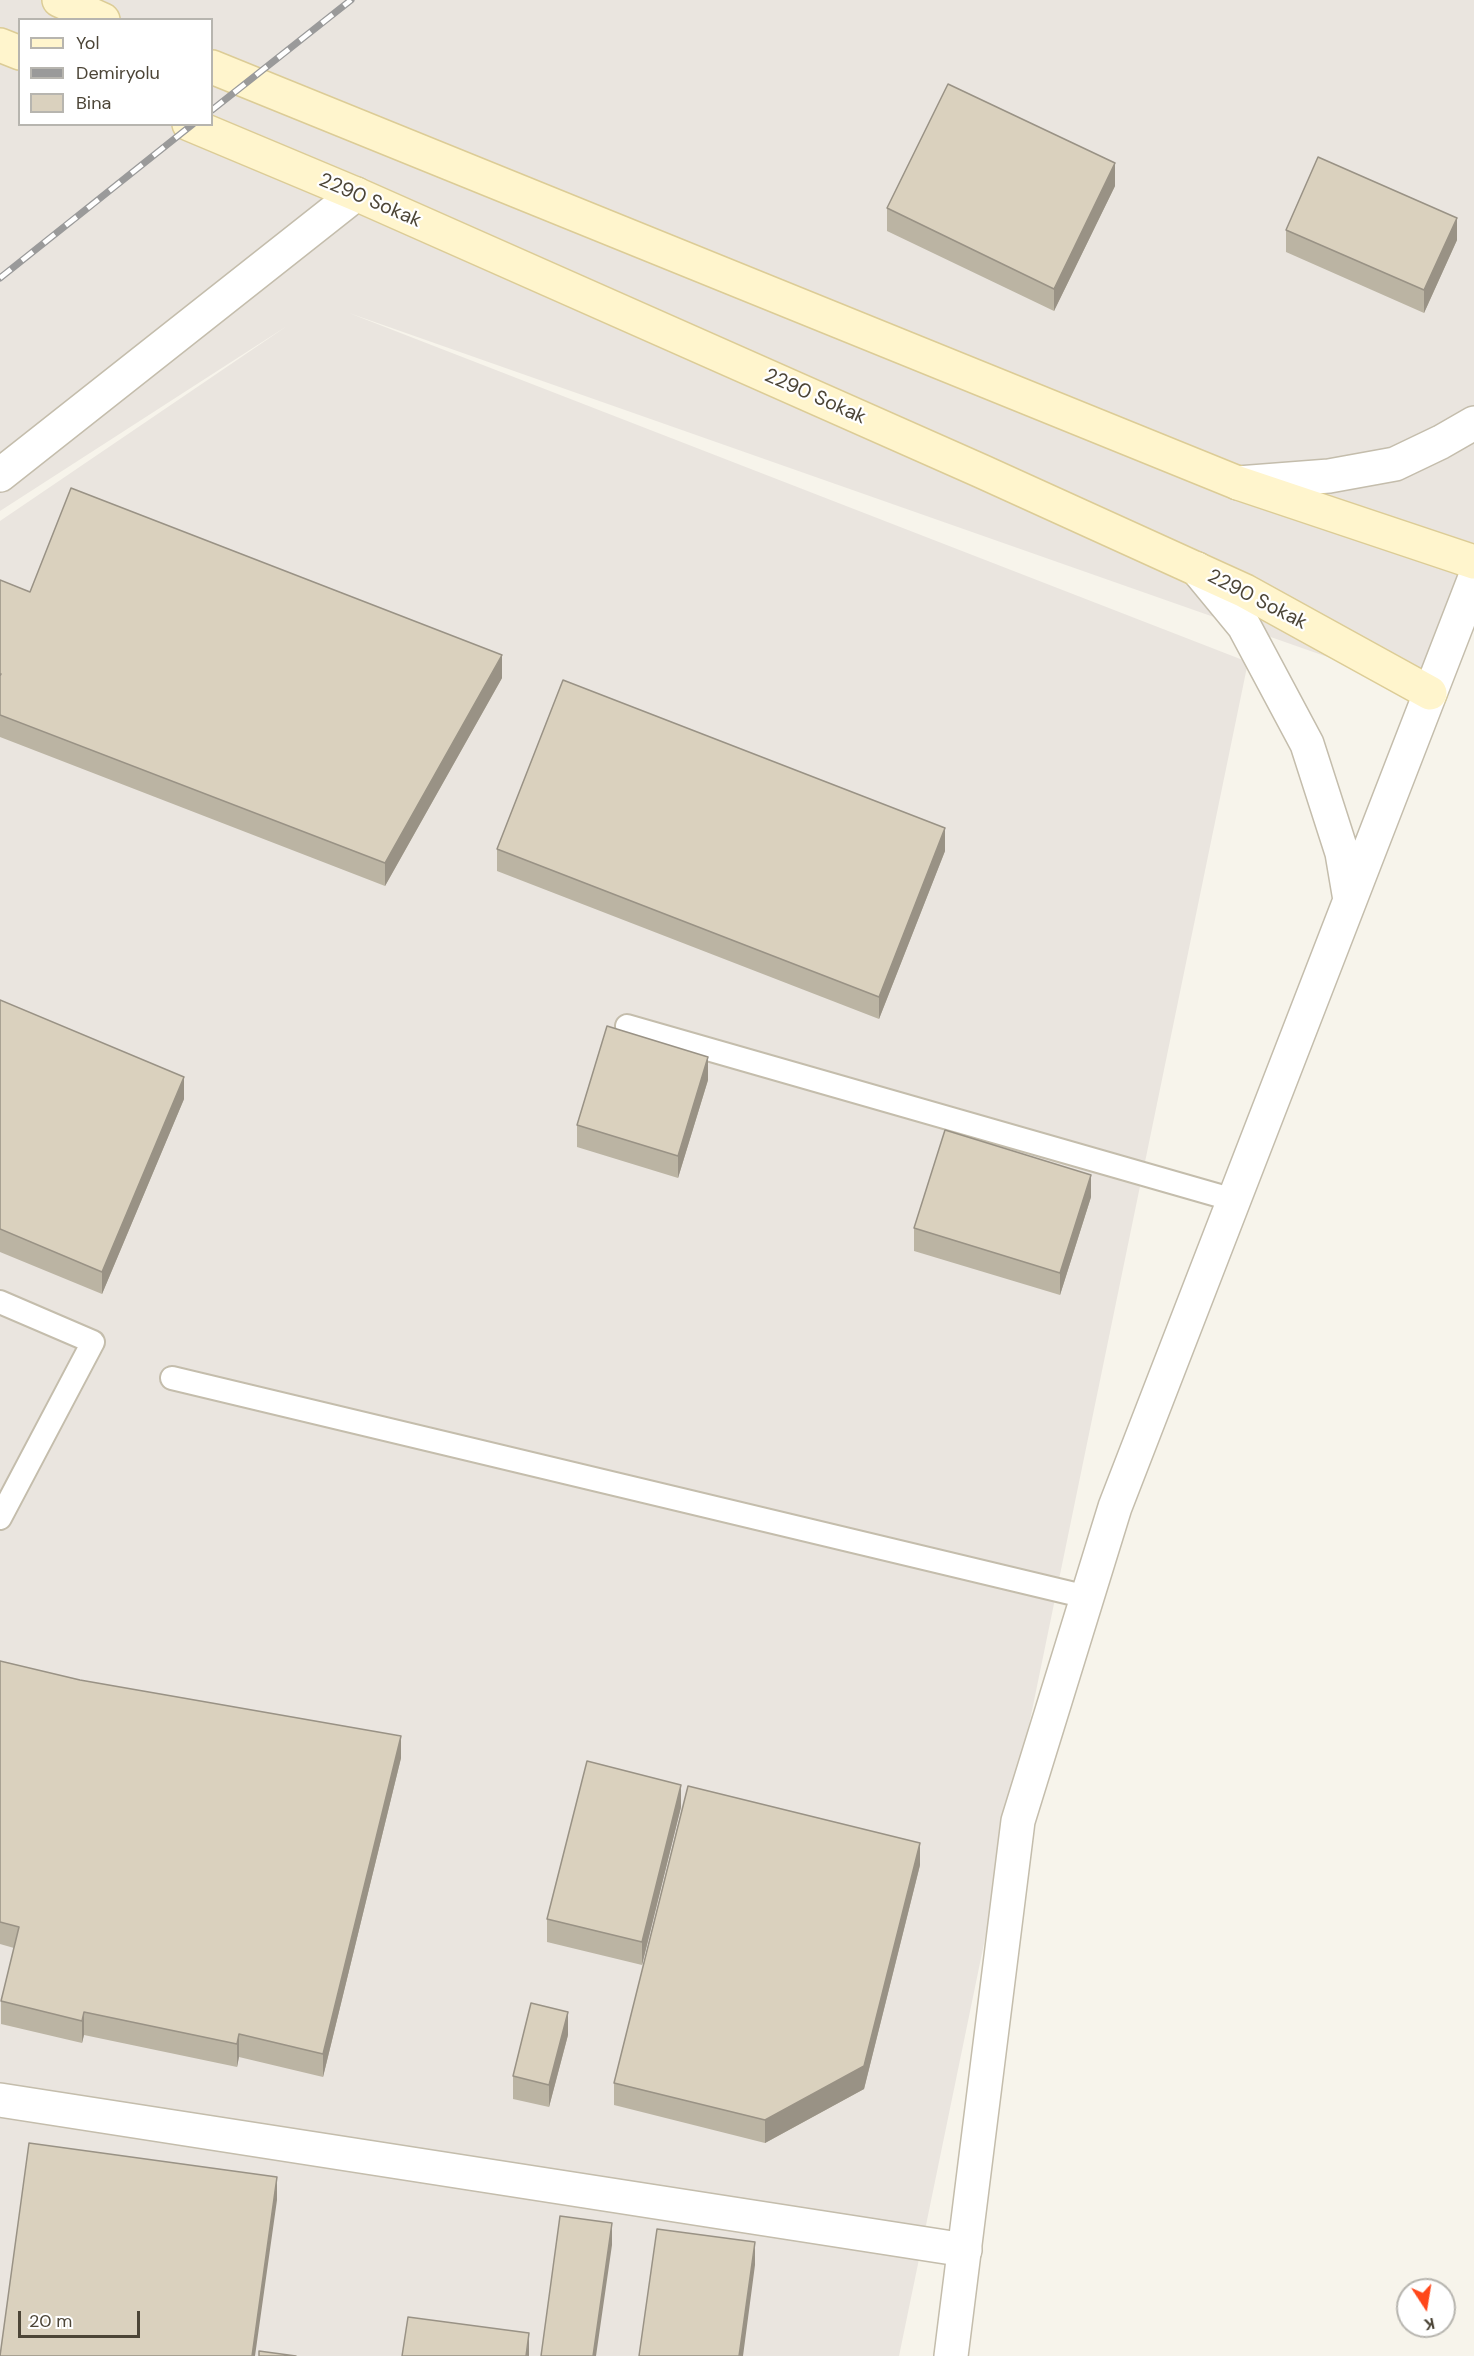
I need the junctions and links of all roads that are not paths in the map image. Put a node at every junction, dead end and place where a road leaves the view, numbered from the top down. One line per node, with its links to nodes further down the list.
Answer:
1 (59, 0): 2 (main road)
2 (99, 18)
3 (0, 45): 4 (main road)
4 (18, 52)
5 (213, 67): 10 (main road)
6 (194, 126): 7 (main road, 2290 Sokak)
7 (356, 194): 9 (street); 12 (main road, 2290 Sokak)
8 (1474, 423): 10 (street)
9 (0, 475)
10 (1238, 483): 11 (main road)
11 (1474, 562)
12 (1197, 569): 14 (main road, 2290 Sokak); 15 (street)
13 (1474, 580): 14 (street)
14 (1430, 693): 15 (street)
15 (1350, 900): 17 (street)
16 (627, 1026): 17 (lane)
17 (1234, 1200): 21 (street)
18 (0, 1302): 20 (lane)
19 (172, 1378): 21 (lane)
20 (0, 1518)
21 (1088, 1597): 23 (street)
22 (0, 2100): 23 (street)
23 (965, 2250): 24 (street)
24 (951, 2356)

